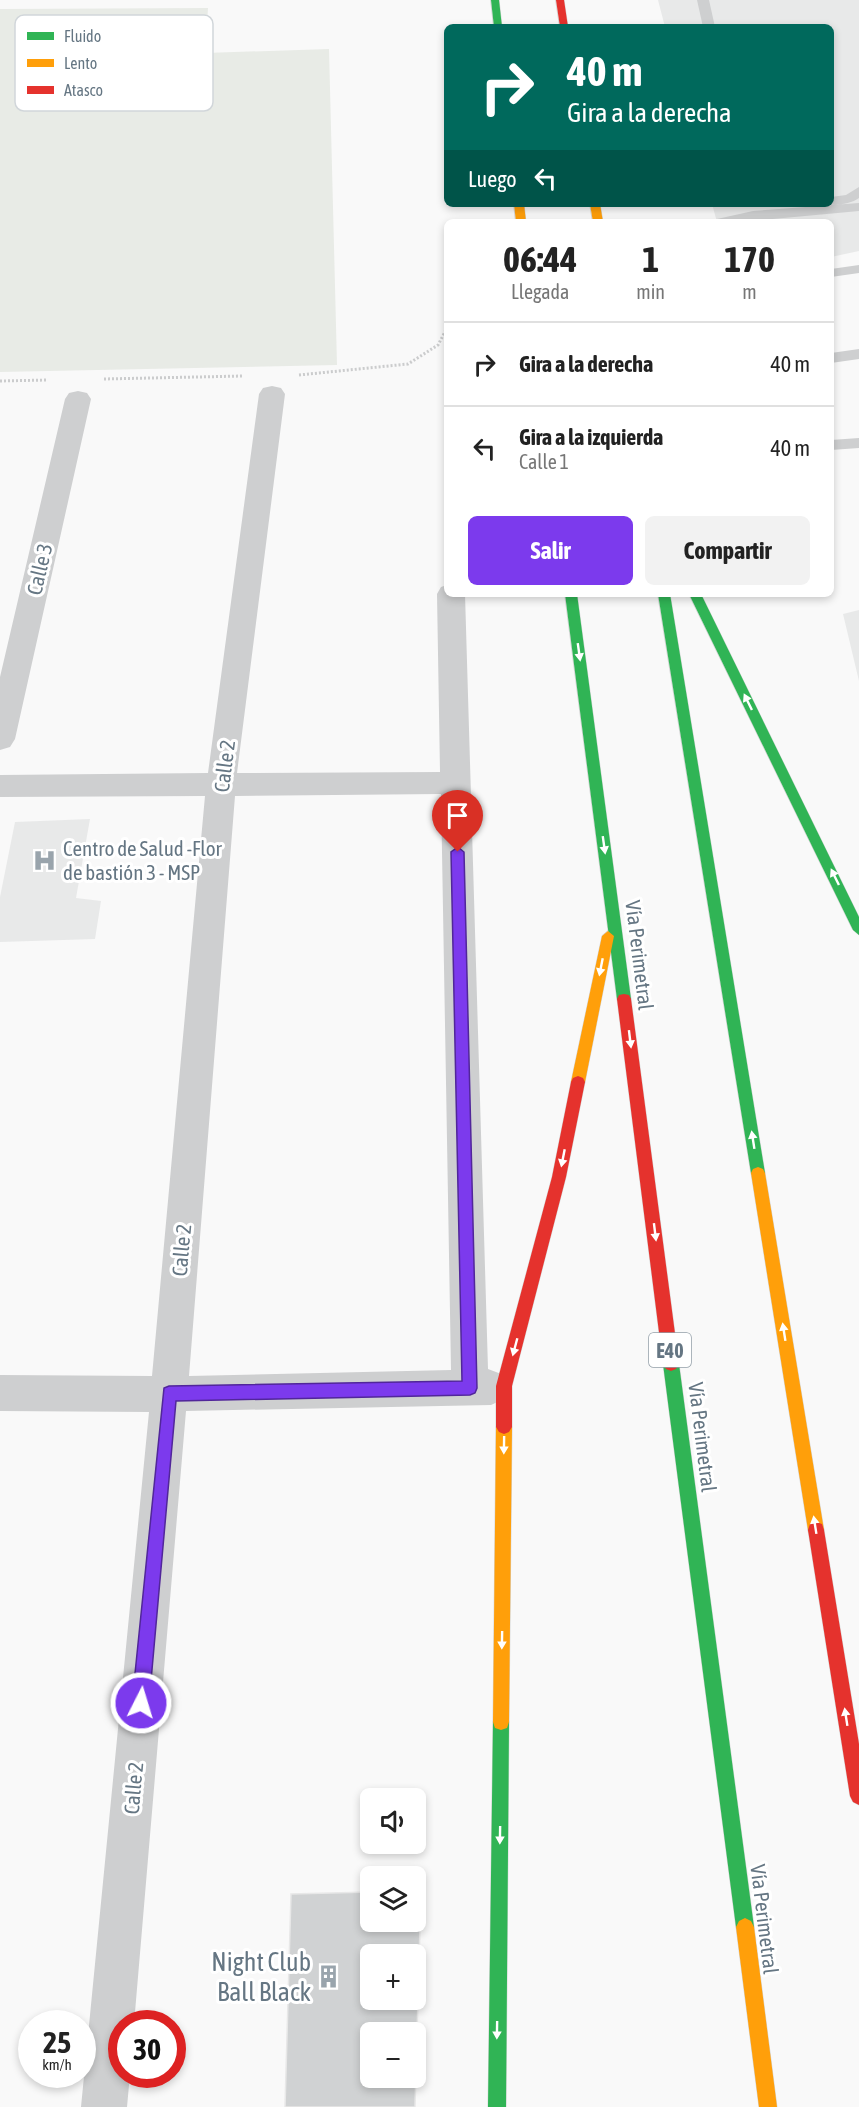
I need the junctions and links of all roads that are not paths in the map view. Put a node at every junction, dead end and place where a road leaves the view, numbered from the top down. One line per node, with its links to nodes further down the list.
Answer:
1 (495, 0): 4 (highway)
2 (560, 0): 5 (highway)
3 (703, 0): 6 (lane)
4 (498, 24)
5 (564, 24)
6 (708, 24)
7 (859, 191): 8 (lane)
8 (834, 201)
9 (777, 207): 11 (lane)
10 (859, 207): 11 (lane)
11 (752, 209): 12 (lane)
12 (729, 219)
13 (859, 269): 14 (lane)
14 (834, 273)
15 (859, 354): 16 (lane)
16 (834, 358)
17 (274, 382): 27 (street, Calle 2)
18 (87, 389): 25 (street, Calle 3)
19 (859, 442): 20 (lane)
20 (834, 445)
21 (451, 597): 26 (street)
22 (571, 597): 29 (highway, Vía Perimetral / E40, one-way to 29)
23 (664, 597): 34 (highway, one-way to 23)
24 (696, 597): 30 (highway, one-way to 24)
25 (0, 739)
26 (456, 783): 27 (street); 31 (street)
27 (221, 785): 28 (street); 33 (street, Calle 2)
28 (0, 786)
29 (613, 910): 31 (highway, one-way to 31); 37 (highway, Vía Perimetral / E40, one-way to 37)
30 (859, 930)
31 (487, 1387): 33 (street); 36 (highway, one-way to 36)
32 (0, 1393): 33 (street)
33 (169, 1394): 35 (street, Calle 2)
34 (859, 1796)
35 (104, 2107)
36 (497, 2107)
37 (768, 2107)

